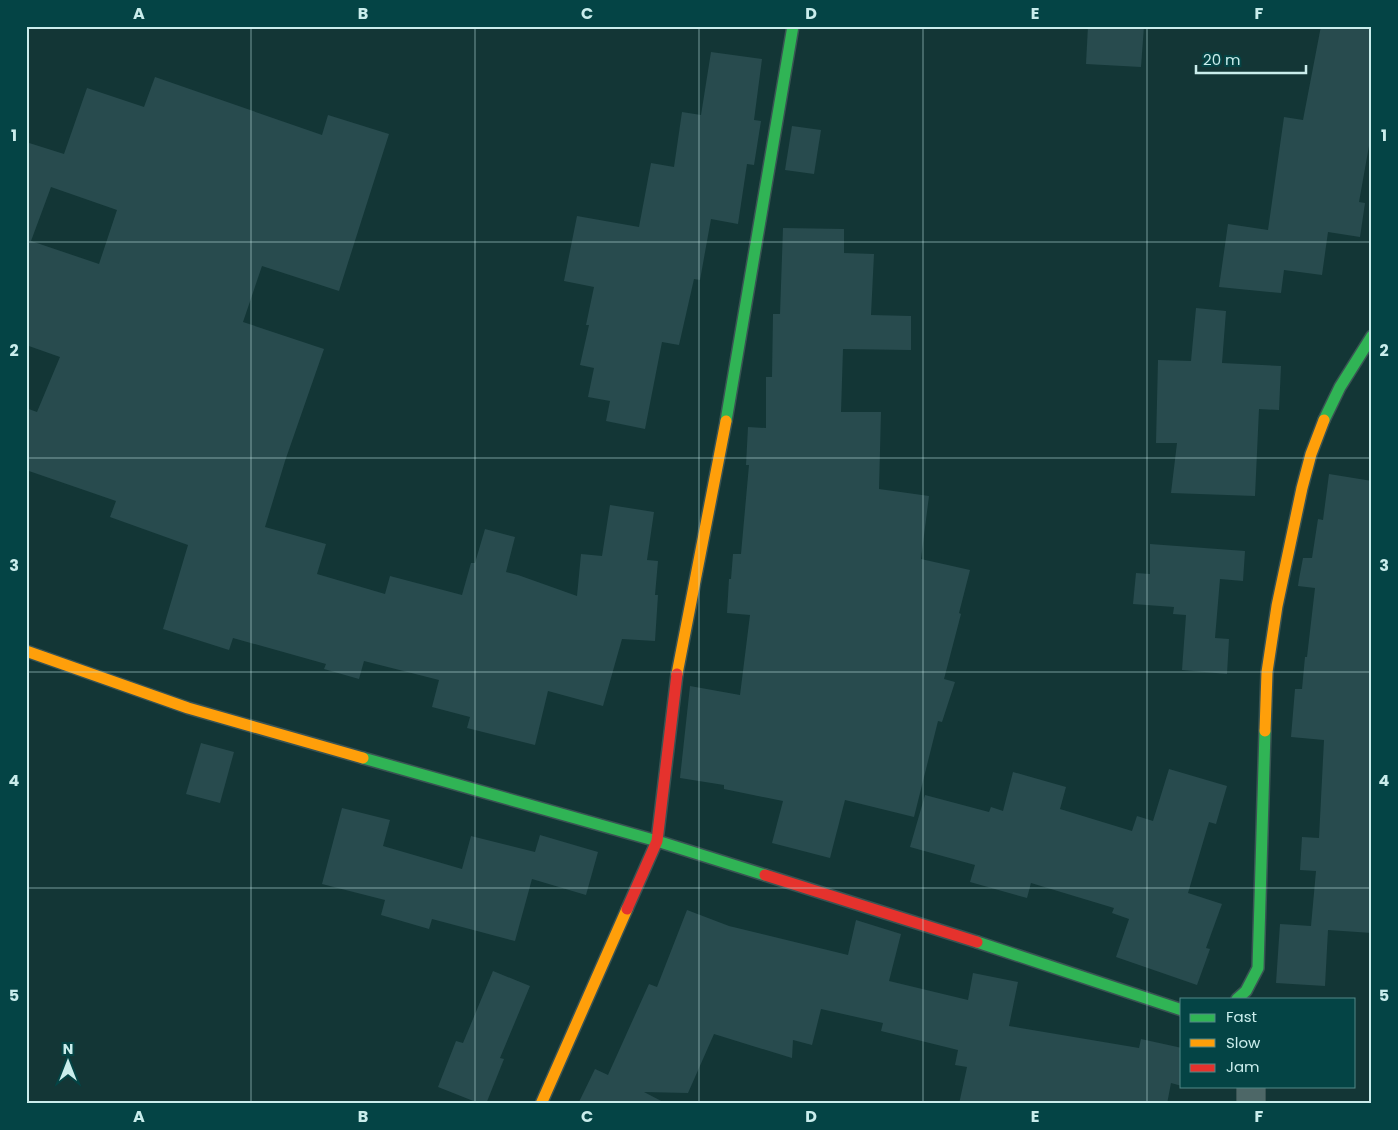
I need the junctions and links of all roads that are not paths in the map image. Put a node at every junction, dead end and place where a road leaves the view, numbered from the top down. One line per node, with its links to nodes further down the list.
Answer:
1 (793, 26): 4 (street)
2 (1372, 336): 5 (street)
3 (26, 651): 4 (street)
4 (657, 841): 6 (street); 8 (street)
5 (1239, 998)
6 (1180, 1009)
7 (1251, 1088): 9 (street)
8 (541, 1104)
9 (1250, 1104)

